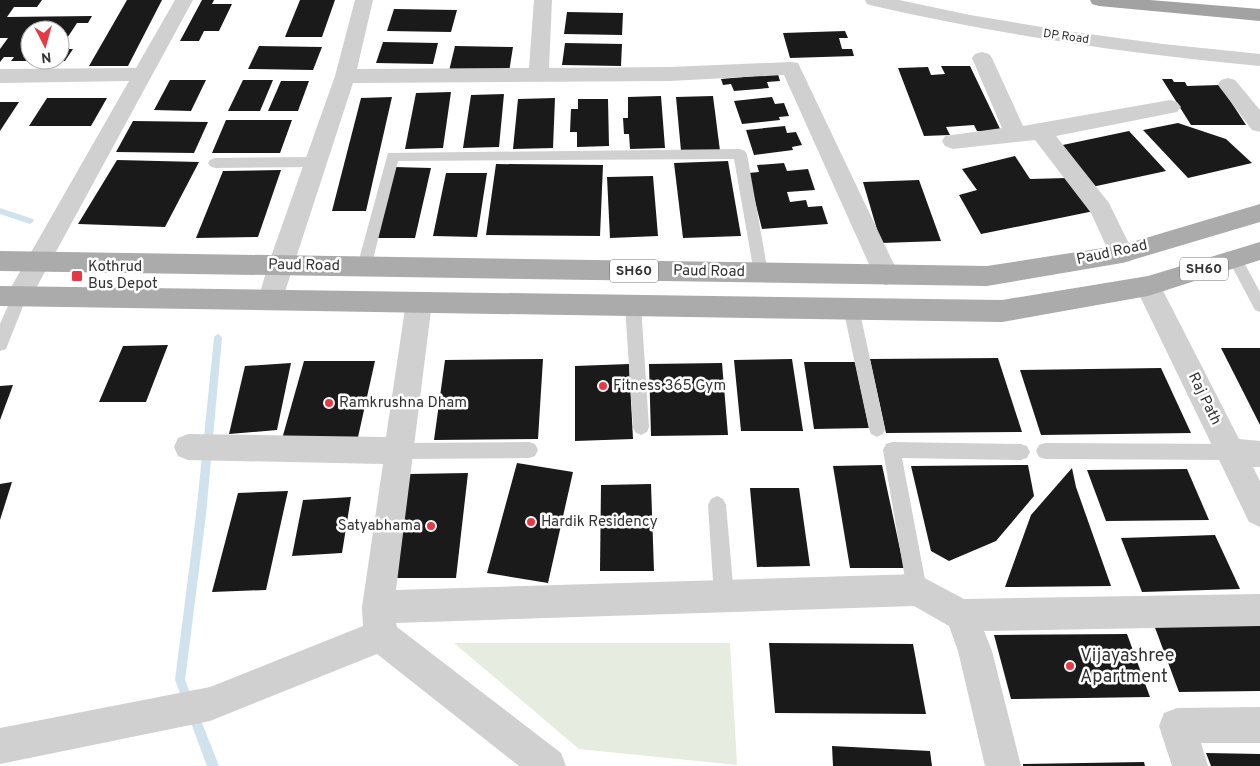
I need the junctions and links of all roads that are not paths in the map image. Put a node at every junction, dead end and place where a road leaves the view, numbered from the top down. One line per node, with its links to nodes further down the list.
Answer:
1 (184, 0): 9 (street)
2 (364, 0): 12 (street)
3 (543, 0): 10 (street)
4 (874, 0): 8 (street, DP Road)
5 (1100, 0): 6 (highway)
6 (1260, 15)
7 (982, 58): 17 (street)
8 (1260, 60)
9 (142, 74): 11 (street); 26 (street)
10 (540, 75): 12 (street); 31 (street)
11 (0, 76)
12 (345, 76): 19 (street)
13 (1228, 85): 15 (street)
14 (1170, 107): 16 (street)
15 (1260, 125)
16 (1041, 132): 17 (street); 23 (street)
17 (1016, 135): 18 (street)
18 (953, 141)
19 (316, 162): 20 (lane); 27 (street)
20 (215, 163)
21 (1260, 213): 23 (main road, Paud Road / SH60)
22 (1260, 251): 24 (main road, SH60)
23 (1122, 254): 31 (main road, Paud Road / SH60); 32 (main road)
24 (1235, 259): 32 (main road, SH60); 38 (lane)
25 (0, 261): 26 (main road, Paud Road / SH60)
26 (38, 262): 27 (main road, Paud Road / SH60); 33 (street)
27 (280, 265): 28 (main road, Paud Road / SH60); 34 (street)
28 (364, 267): 29 (main road, Paud Road / SH60); 30 (lane)
29 (484, 269): 30 (main road, Paud Road / SH60); 36 (main road)
30 (761, 273): 31 (main road, Paud Road / SH60)
31 (886, 275)
32 (1148, 286): 39 (main road, SH60); 48 (street, Raj Path)
33 (9, 296): 34 (main road, SH60); 40 (lane)
34 (271, 300): 35 (main road, SH60)
35 (419, 302): 36 (main road, SH60); 45 (street)
36 (477, 303): 37 (main road, SH60)
37 (634, 305): 39 (main road, SH60); 41 (lane)
38 (1260, 306)
39 (851, 308): 42 (lane)
40 (0, 344)
41 (642, 427)
42 (877, 430)
43 (188, 447): 45 (street)
44 (529, 450): 45 (lane)
45 (399, 451): 56 (street)
46 (1045, 451): 48 (lane)
47 (1021, 452): 52 (lane)
48 (1231, 452): 49 (street); 51 (street, Raj Path)
49 (1260, 454)
50 (717, 505): 53 (lane)
51 (1260, 512)
52 (917, 590): 53 (street); 55 (street)
53 (724, 596): 56 (street)
54 (1260, 610): 55 (street)
55 (961, 615): 60 (street)
56 (379, 621): 58 (street); 59 (street)
57 (1260, 725): 61 (street)
58 (0, 746)
59 (548, 766)
60 (1003, 766)
61 (1190, 766)

